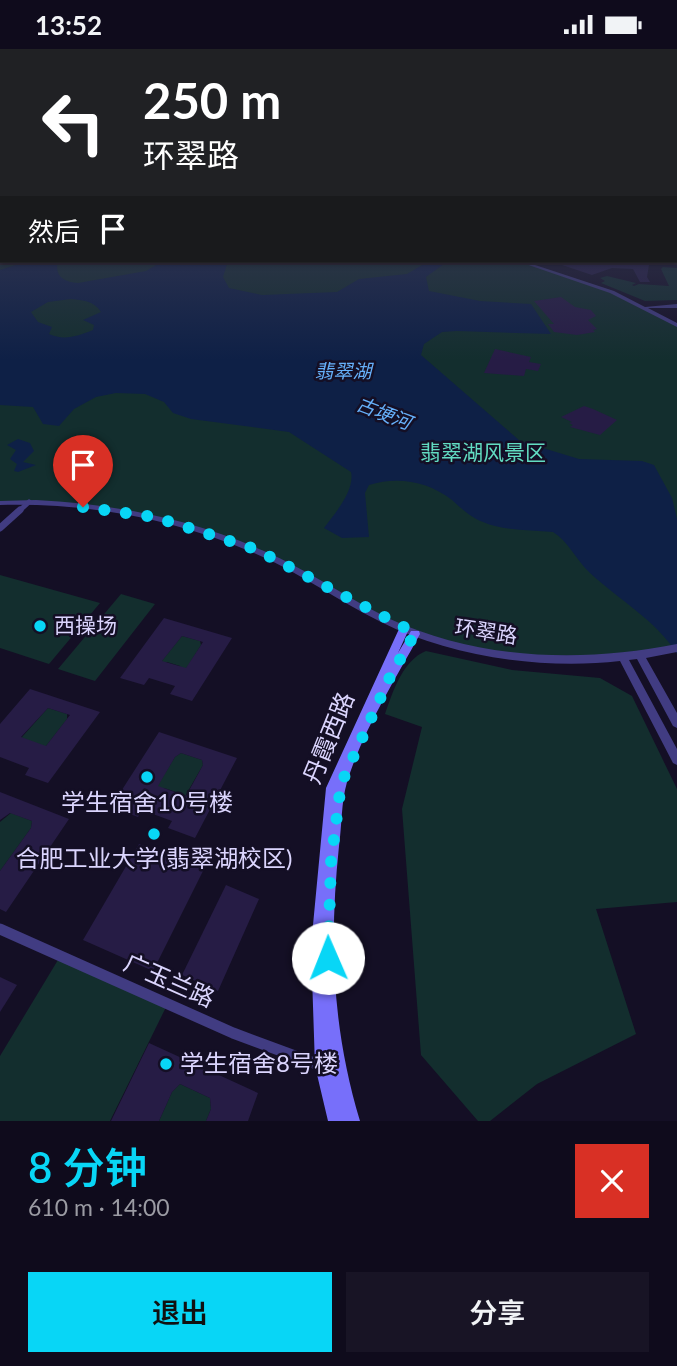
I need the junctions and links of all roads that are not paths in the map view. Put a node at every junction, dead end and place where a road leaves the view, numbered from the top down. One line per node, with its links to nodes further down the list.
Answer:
1 (526, 263): 3 (street)
2 (677, 307): 3 (street)
3 (648, 309): 4 (street)
4 (677, 325)
5 (29, 502): 6 (street, 环翠路); 7 (street); 8 (street, 环翠路)
6 (0, 503)
7 (0, 528)
8 (409, 631): 11 (street, 环翠路); 15 (main road, 丹霞西路); 17 (main road, 丹霞西路)
9 (677, 648): 10 (street, 环翠路)
10 (640, 656): 11 (street, 环翠路); 12 (street)
11 (623, 658): 13 (street)
12 (677, 723)
13 (677, 760)
14 (0, 929): 15 (street, 广玉兰路)
15 (323, 1066): 16 (main road, 丹霞西路)
16 (337, 1121)
17 (351, 1121)

